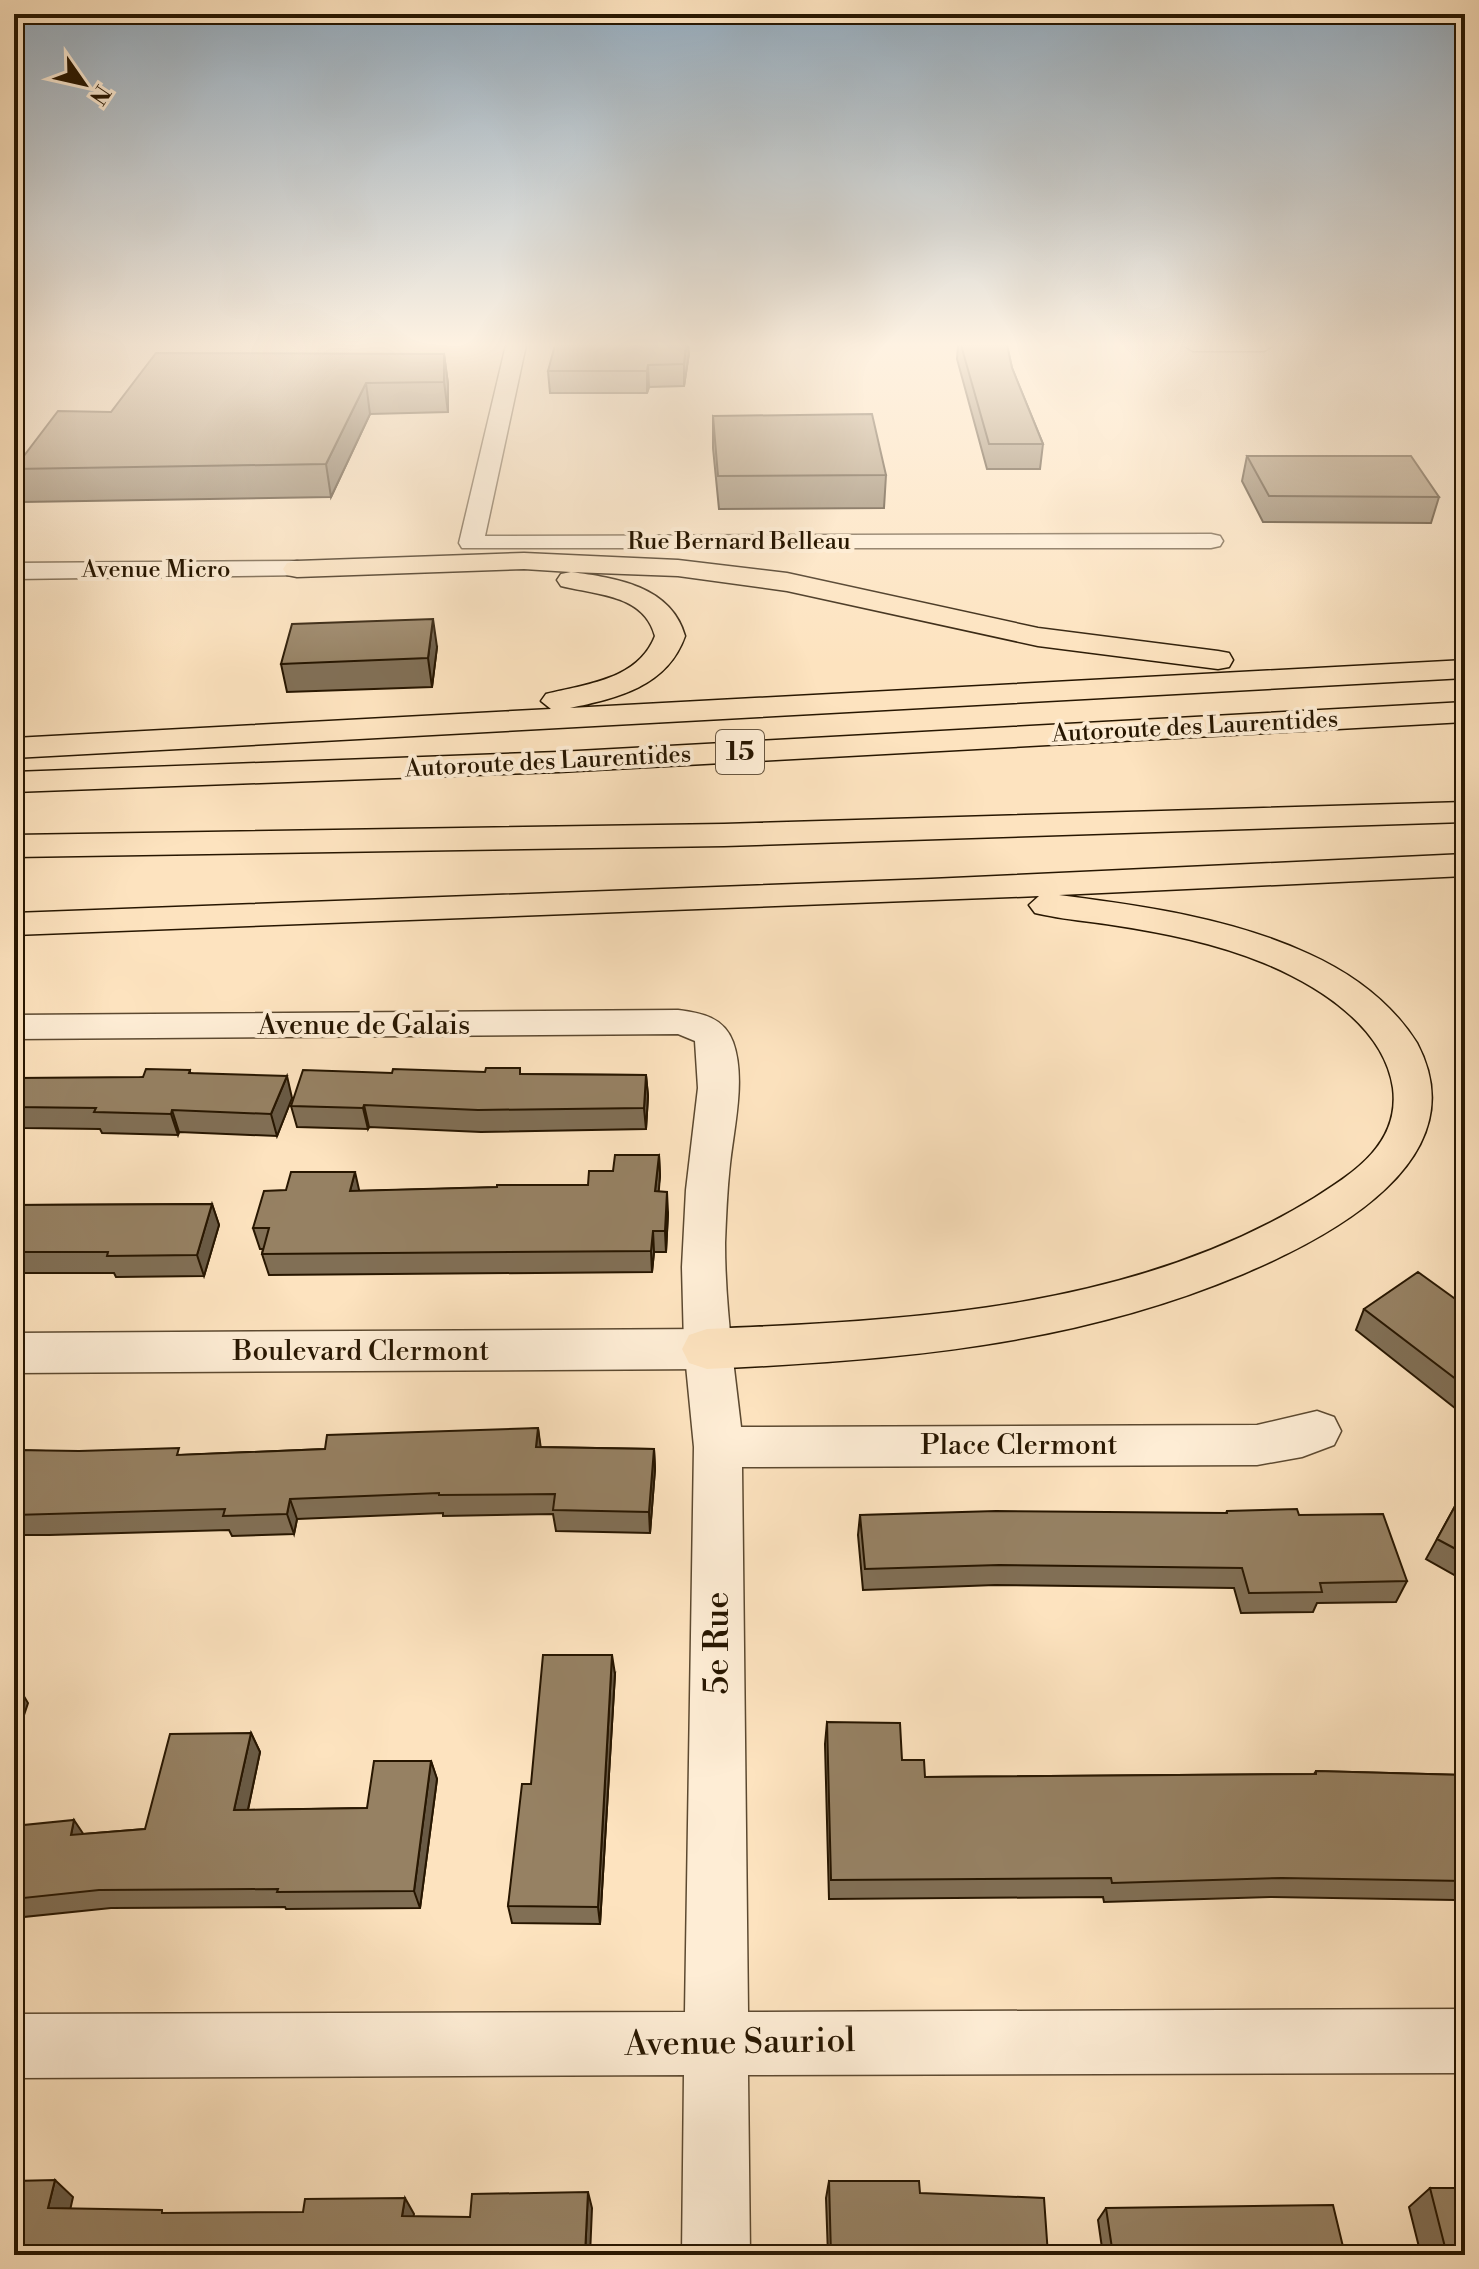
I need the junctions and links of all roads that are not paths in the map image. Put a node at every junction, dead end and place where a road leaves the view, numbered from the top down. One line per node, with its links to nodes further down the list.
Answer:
1 (492, 451): 2 (street, Rue Bernard Belleau)
2 (1211, 541)
3 (297, 569): 4 (street, Avenue Micro); 6 (highway); 8 (highway)
4 (14, 571)
5 (1465, 669): 6 (highway)
6 (1344, 675): 8 (highway)
7 (1465, 712): 10 (highway, Autoroute des Laurentides / 15)
8 (213, 737): 9 (highway)
9 (14, 748)
10 (14, 782)
11 (1465, 812): 12 (highway)
12 (14, 846)
13 (1465, 865): 14 (highway)
14 (931, 890): 15 (highway); 18 (highway)
15 (14, 922)
16 (14, 1027): 17 (street, Avenue de Galais)
17 (710, 1034): 18 (street, 5e Rue)
18 (707, 1349): 19 (street, Boulevard Clermont); 21 (street, 5e Rue)
19 (14, 1353)
20 (1317, 1431): 21 (street, Place Clermont)
21 (718, 1447): 23 (street, 5e Rue)
22 (1465, 2041): 23 (street, Avenue Sauriol)
23 (717, 2043): 24 (street, Avenue Sauriol); 25 (street, 5e Rue)
24 (14, 2046)
25 (716, 2255)

